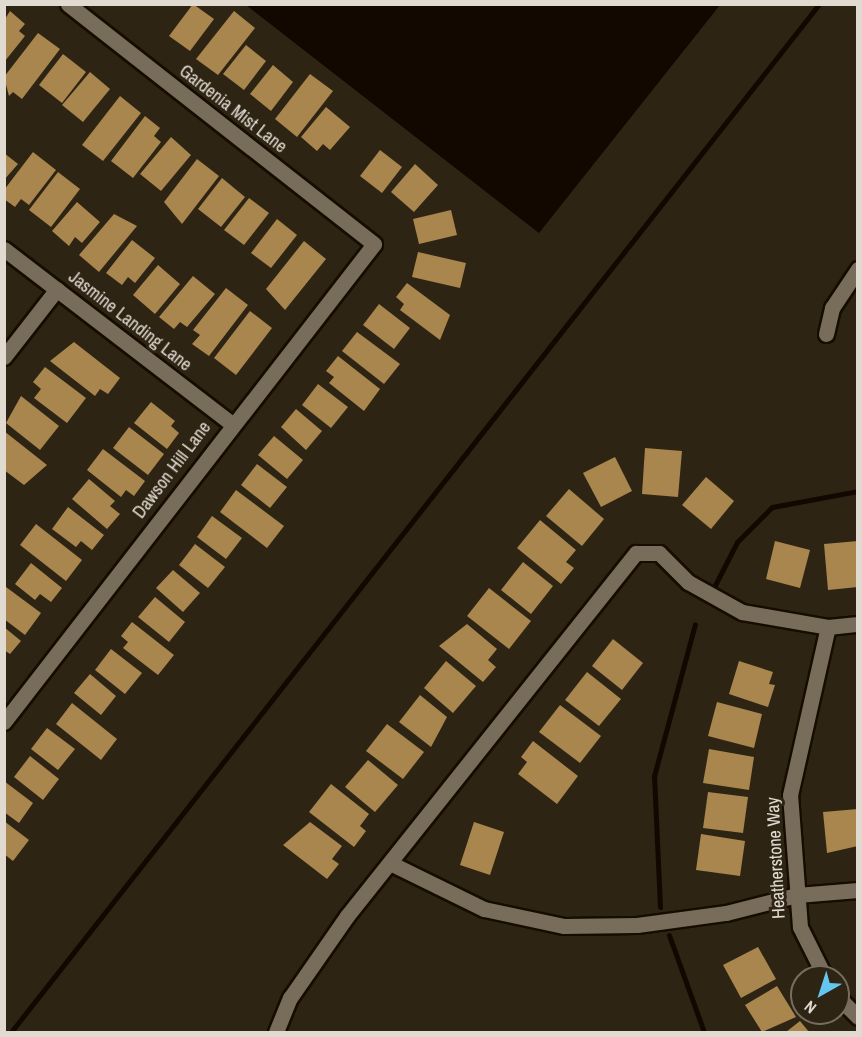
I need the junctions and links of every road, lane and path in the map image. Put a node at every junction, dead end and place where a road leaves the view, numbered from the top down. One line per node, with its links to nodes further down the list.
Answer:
1 (68, 4): 2 (street, Gardenia Mist Lane)
2 (374, 244): 8 (street, Dawson Hill Lane)
3 (4, 249): 5 (street, Jasmine Landing Lane)
4 (858, 269): 6 (street)
5 (57, 289): 7 (street); 8 (street, Jasmine Landing Lane)
6 (825, 334)
7 (4, 357)
8 (232, 424): 11 (street, Dawson Hill Lane)
9 (858, 624): 10 (street)
10 (828, 627): 12 (street); 14 (street, Heatherstone Way)
11 (4, 722)
12 (390, 863): 14 (street); 16 (street)
13 (858, 890): 14 (street)
14 (797, 895): 15 (street, Heatherstone Way)
15 (819, 965)
16 (276, 1032)

